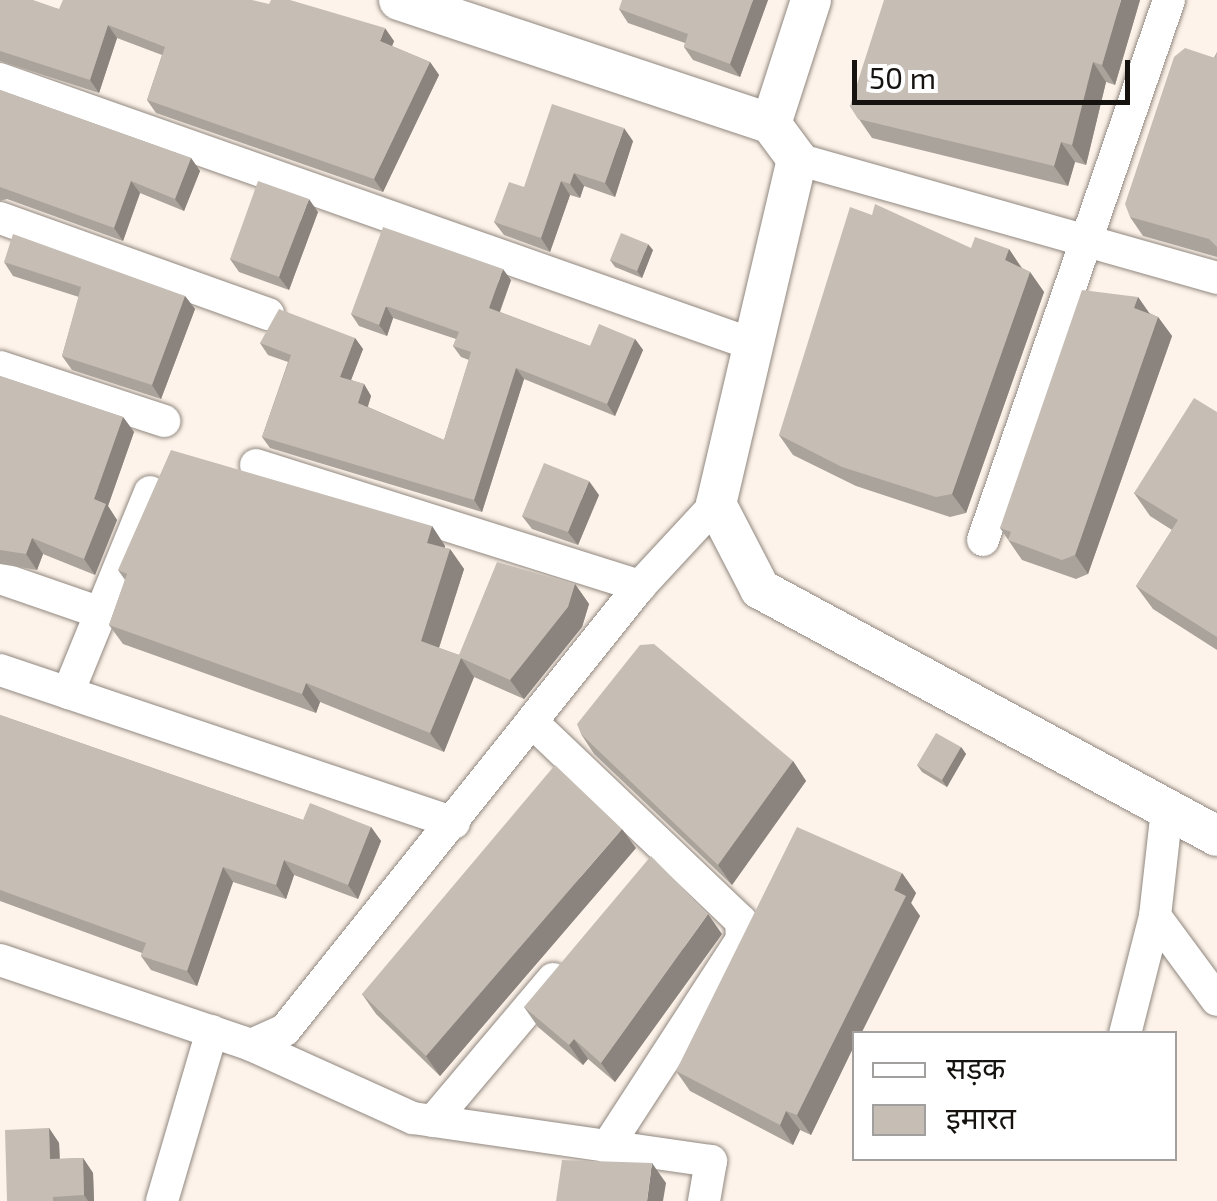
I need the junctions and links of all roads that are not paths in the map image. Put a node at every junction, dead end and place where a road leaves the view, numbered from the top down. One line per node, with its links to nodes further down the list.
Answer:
1 (399, 0): 5 (street)
2 (812, 0): 5 (street)
3 (1169, 0): 8 (street)
4 (0, 79): 11 (street)
5 (771, 124): 6 (street)
6 (797, 159): 8 (street); 11 (street)
7 (0, 218): 10 (street)
8 (1087, 239): 9 (street); 17 (street)
9 (1217, 278)
10 (268, 314)
11 (748, 343): 16 (street)
12 (0, 367): 13 (street)
13 (164, 421)
14 (256, 465): 19 (street)
15 (150, 492): 20 (street)
16 (716, 504): 19 (street); 24 (street)
17 (983, 540)
18 (0, 578): 20 (street)
19 (640, 586): 23 (street)
20 (101, 613): 22 (street)
21 (0, 670): 22 (street)
22 (68, 693): 25 (street)
23 (532, 722): 25 (street); 27 (street)
24 (1166, 809): 26 (street); 29 (street)
25 (454, 823): 35 (street)
26 (1217, 836)
27 (662, 850): 28 (street); 37 (street)
28 (636, 880)
29 (1155, 916): 32 (street); 34 (street)
30 (573, 955): 36 (street)
31 (0, 960): 33 (street)
32 (1217, 1000)
33 (212, 1031): 35 (street); 38 (street)
34 (1126, 1031)
35 (251, 1045): 36 (street)
36 (434, 1121): 37 (street)
37 (607, 1146): 39 (street)
38 (162, 1201)
39 (704, 1201)

